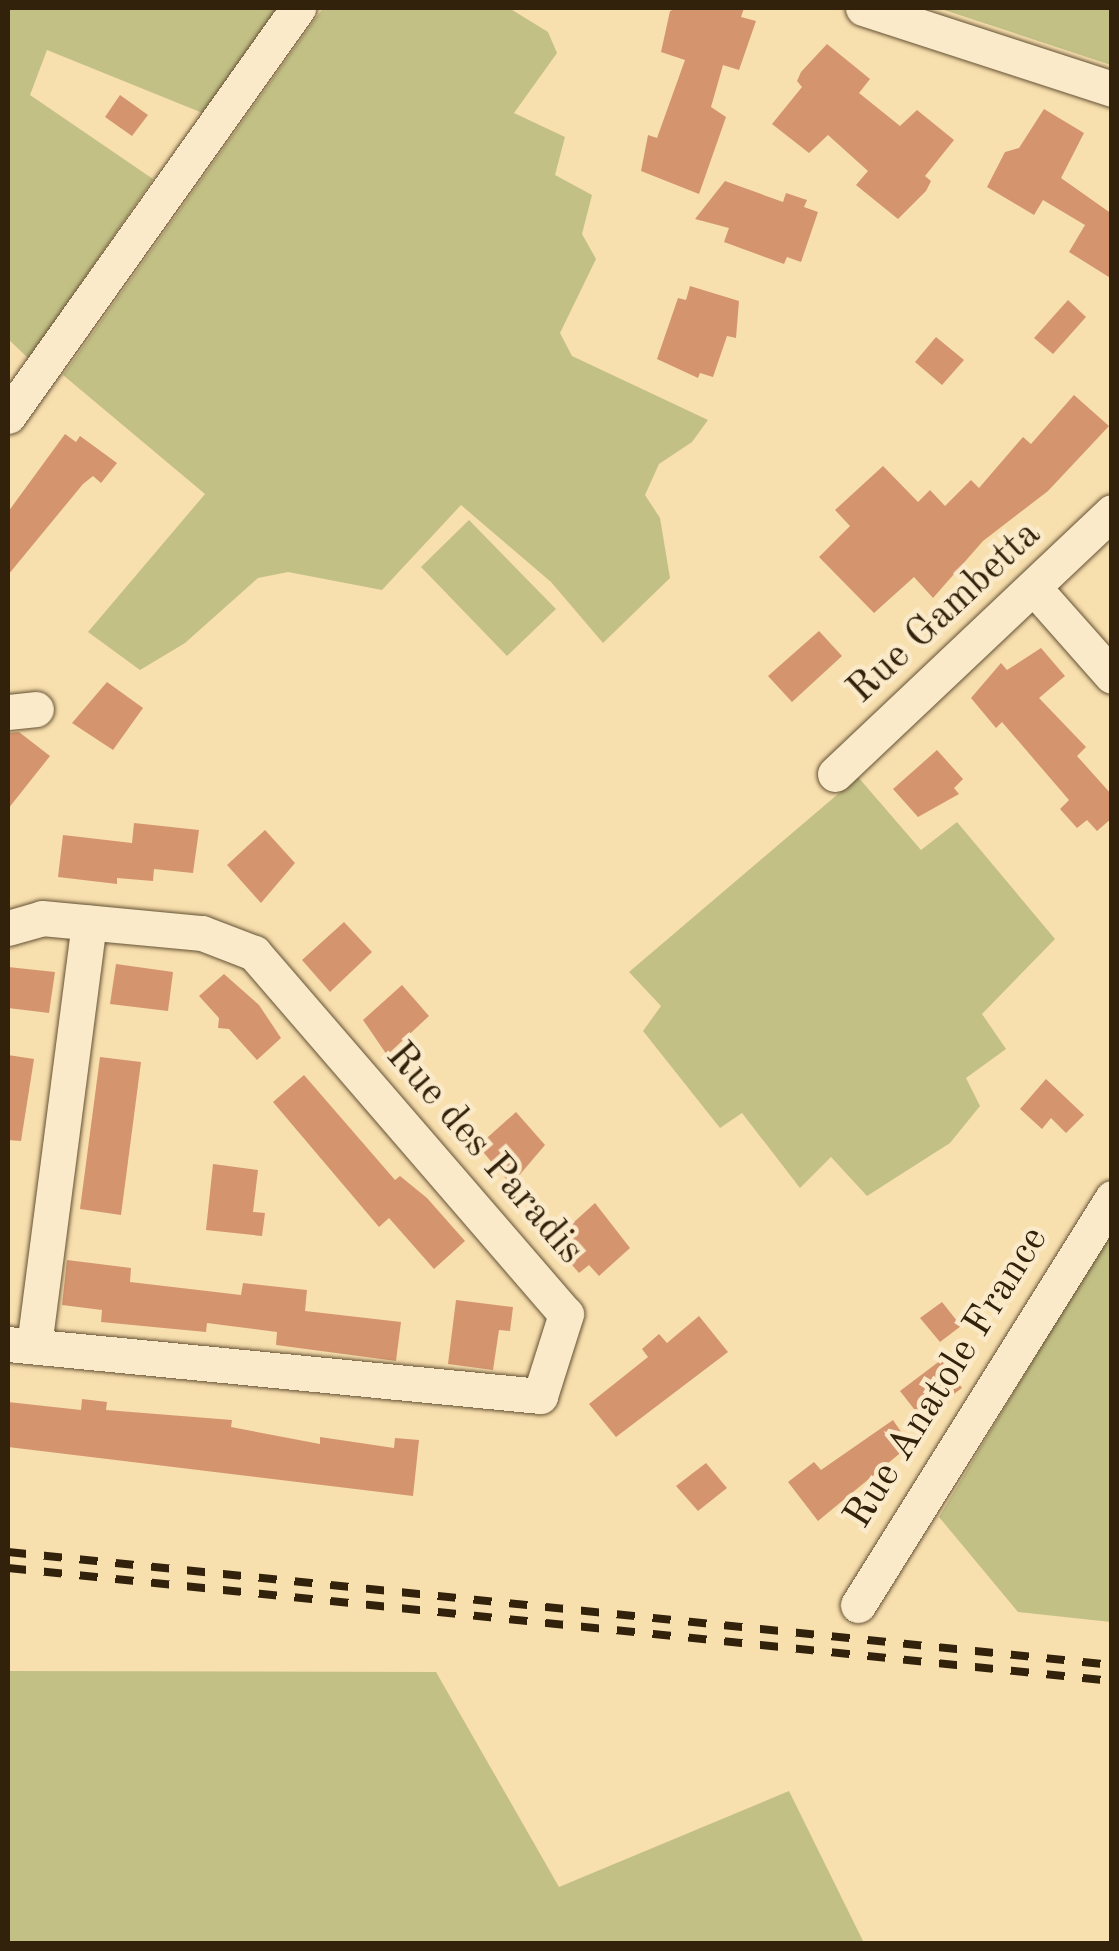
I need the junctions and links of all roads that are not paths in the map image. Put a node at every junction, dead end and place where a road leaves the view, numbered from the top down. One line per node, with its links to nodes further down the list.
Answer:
1 (298, 8): 4 (street)
2 (863, 8): 3 (street)
3 (1112, 89)
4 (8, 416)
5 (1112, 512): 6 (street, Rue Gambetta)
6 (1035, 589): 7 (street); 8 (street, Rue Gambetta)
7 (1112, 676)
8 (835, 774)
9 (89, 922): 10 (street, Rue des Paradis); 12 (street); 12 (street, Rue des Paradis)
10 (8, 928)
11 (1112, 1198): 13 (street, Rue Anatole France)
12 (20, 1345)
13 (858, 1604)

